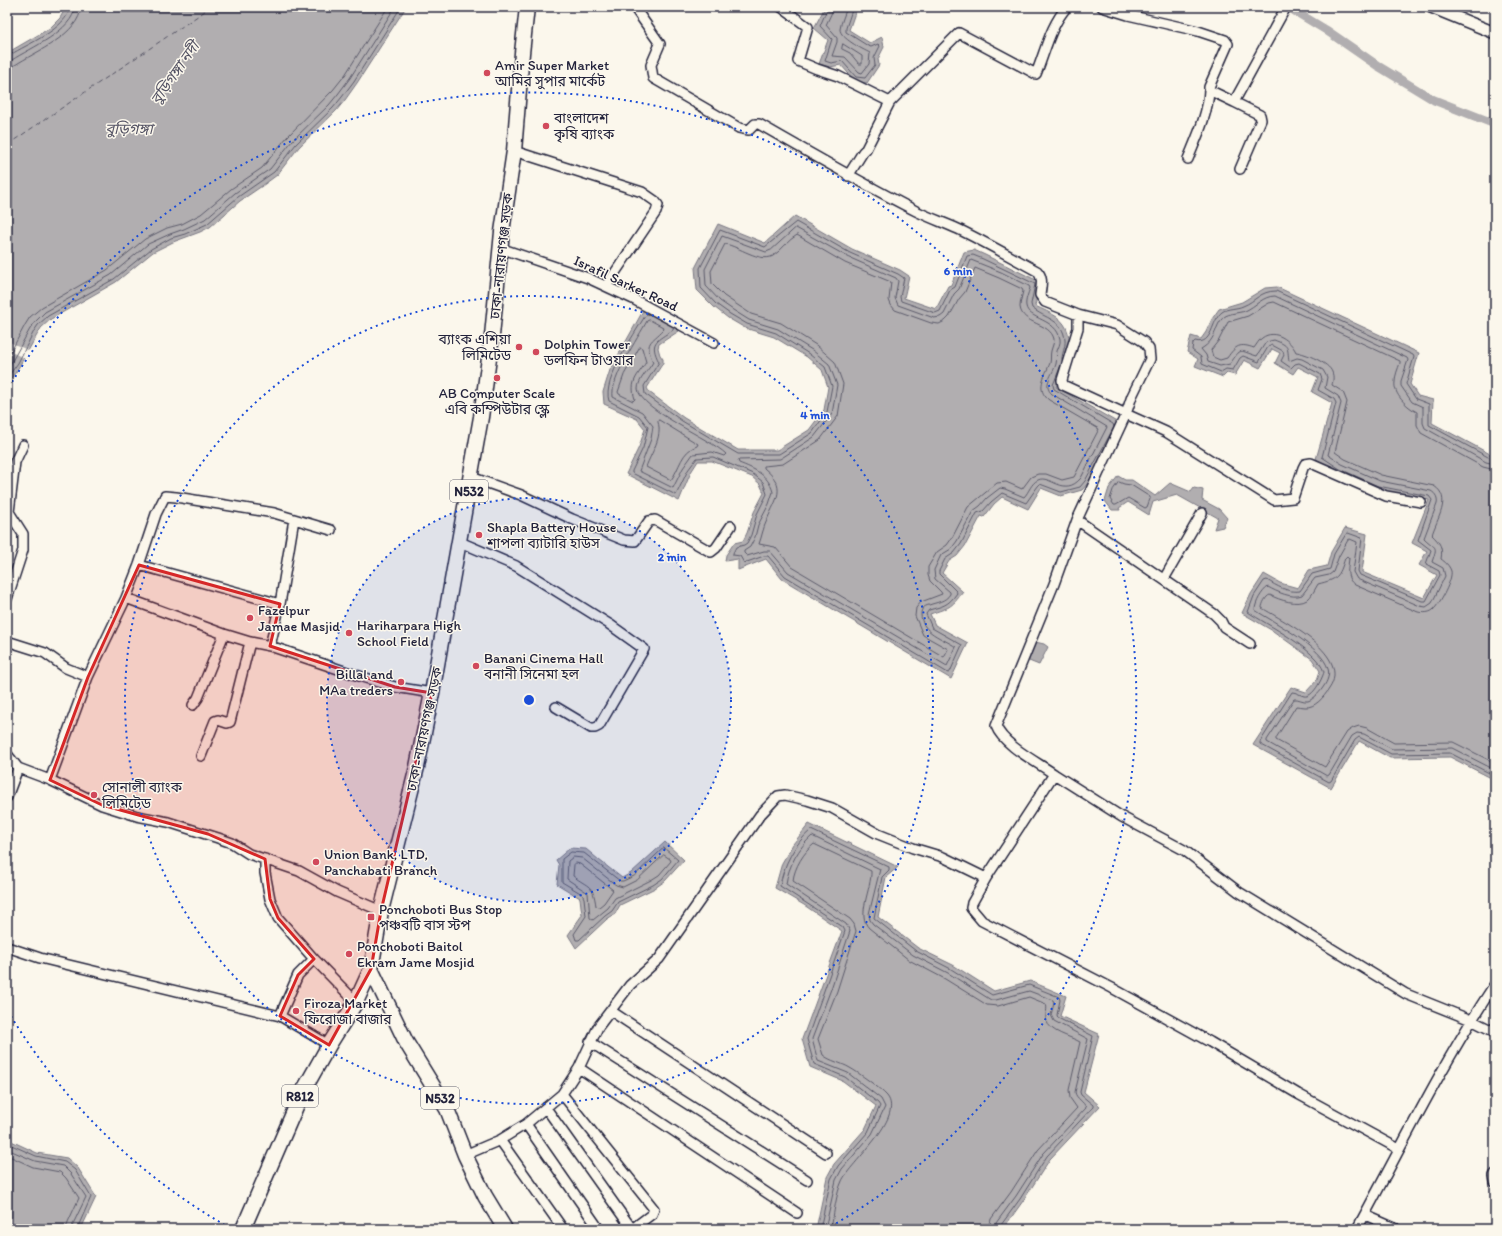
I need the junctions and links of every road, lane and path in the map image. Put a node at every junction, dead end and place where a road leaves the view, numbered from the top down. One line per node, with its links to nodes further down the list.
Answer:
1 (527, 7): 12 (main road, ঢাকা-নারায়ণগঞ্জ সড়ক / N532)
2 (634, 7): 15 (street)
3 (780, 7): 10 (street)
4 (1067, 7): 10 (street)
5 (1102, 7): 9 (street)
6 (1431, 7): 8 (street)
7 (1283, 10): 11 (street)
8 (1495, 33)
9 (1209, 90): 11 (street); 13 (street)
10 (890, 102): 15 (street)
11 (1234, 102): 14 (street)
12 (514, 151): 16 (main road, ঢাকা-নারায়ণগঞ্জ সড়ক / N532); 17 (street)
13 (1188, 159)
14 (1240, 169)
15 (848, 176): 18 (street)
16 (500, 248): 17 (street, Israfil Sarker Road); 22 (main road, ঢাকা-নারায়ণগঞ্জ সড়ক / N532)
17 (606, 286): 19 (street, Israfil Sarker Road)
18 (1078, 315): 20 (street); 20 (street)
19 (714, 343)
20 (1126, 414): 23 (street); 26 (street)
21 (23, 445): 33 (street)
22 (471, 477): 27 (street); 29 (main road, ঢাকা-নারায়ণগঞ্জ সড়ক / N532)
23 (1421, 502)
24 (1202, 513): 31 (street)
25 (294, 519): 28 (street); 30 (street); 34 (street)
26 (1077, 520): 31 (street); 47 (street)
27 (731, 526)
28 (331, 530)
29 (460, 542): 41 (main road, ঢাকা-নারায়ণগঞ্জ সড়ক / N532); 43 (street)
30 (140, 565): 32 (street); 34 (street)
31 (1164, 579): 38 (street)
32 (126, 598): 35 (street); 40 (street)
33 (7, 599)
34 (280, 604): 39 (street)
35 (224, 634): 37 (street); 42 (street)
36 (7, 641): 40 (street)
37 (250, 642): 39 (street); 45 (street)
38 (1250, 644)
39 (270, 646): 41 (street)
40 (88, 676): 48 (street)
41 (432, 693): 52 (main road, ঢাকা-নারায়ণগঞ্জ সড়ক / N532)
42 (193, 705)
43 (556, 707)
44 (7, 754): 46 (street)
45 (201, 756)
46 (18, 768): 48 (street); 49 (street)
47 (1054, 774): 51 (street); 60 (street)
48 (50, 780): 50 (street)
49 (7, 797)
50 (265, 859): 52 (street); 54 (street)
51 (986, 878): 58 (street); 69 (street)
52 (381, 911): 55 (main road, ঢাকা-নারায়ণগঞ্জ সড়ক / N532)
53 (7, 947): 59 (street)
54 (314, 959): 57 (street); 59 (street)
55 (371, 969): 57 (main road, R812); 71 (main road, N532)
56 (1495, 984): 60 (street)
57 (356, 1002): 63 (main road, R812)
58 (611, 1011): 62 (street); 70 (street)
59 (280, 1016): 63 (street)
60 (1471, 1020): 61 (street); 69 (street)
61 (1495, 1032)
62 (590, 1042): 64 (street); 73 (street)
63 (329, 1045): 77 (main road, R812)
64 (579, 1068): 65 (street); 75 (street)
65 (562, 1094): 66 (street); 81 (street)
66 (546, 1108): 67 (street); 81 (street)
67 (526, 1124): 68 (street); 80 (street)
68 (500, 1140): 71 (street); 79 (street)
69 (1399, 1148): 76 (street)
70 (826, 1153)
71 (465, 1155): 78 (main road, N532)
72 (1495, 1174): 74 (street)
73 (808, 1180)
74 (1495, 1182)
75 (797, 1213)
76 (1365, 1215): 82 (street); 83 (street)
77 (243, 1229)
78 (505, 1229)
79 (563, 1229)
80 (599, 1229)
81 (632, 1229)
82 (1357, 1229)
83 (1397, 1229)

